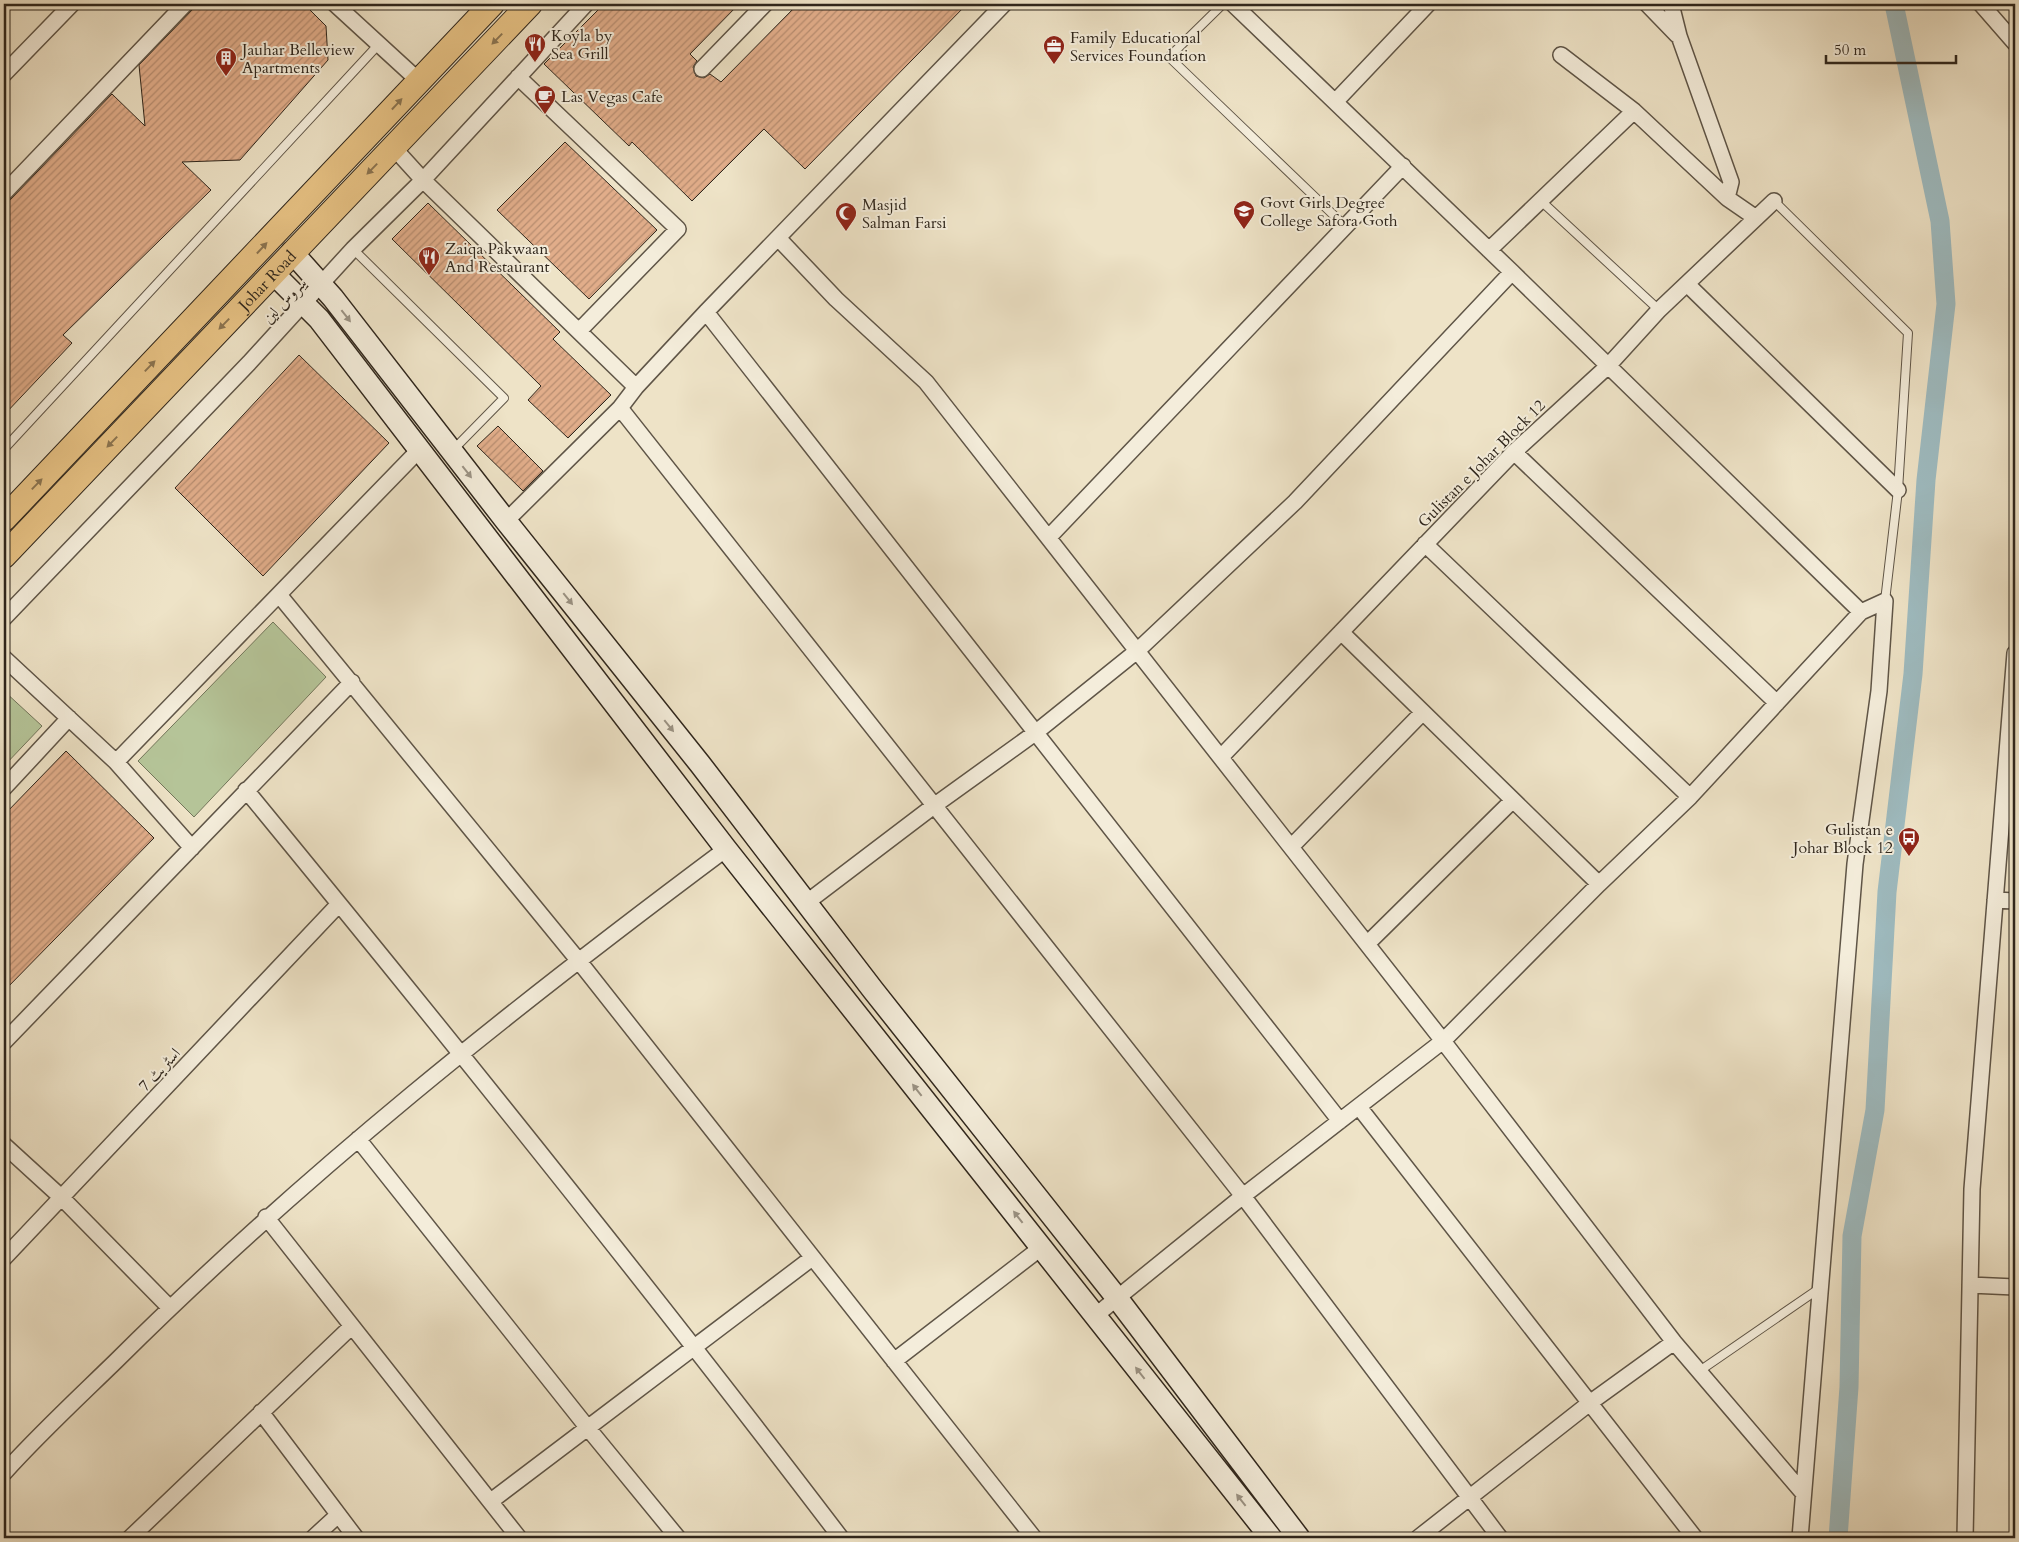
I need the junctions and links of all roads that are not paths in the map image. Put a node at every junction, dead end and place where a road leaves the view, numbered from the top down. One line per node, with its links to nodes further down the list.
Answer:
1 (72, 4): 20 (street)
2 (185, 4): 28 (street)
3 (335, 4): 16 (street)
4 (492, 4): 22 (main road, Johar Road)
5 (530, 4): 25 (main road, Johar Road, one-way to 25)
6 (586, 4): 21 (street, سروس لین)
7 (765, 4): 19 (street)
8 (1004, 4): 34 (street)
9 (1223, 4): 33 (lane)
10 (1233, 4): 23 (street)
11 (1428, 4): 23 (street)
12 (1647, 4): 15 (street)
13 (1671, 4): 15 (street)
14 (1981, 4): 17 (street)
15 (1679, 36): 29 (street)
16 (379, 44): 22 (street); 49 (lane)
17 (2015, 44)
18 (1561, 55): 24 (street)
19 (702, 70)
20 (4, 74)
21 (518, 77): 27 (street, سروس لین); 45 (street)
22 (419, 81): 54 (main road, Johar Road, one-way to 22)
23 (1335, 102): 26 (street)
24 (1634, 111): 29 (street); 30 (street)
25 (393, 147): 27 (street); 37 (main road, Johar Road, one-way to 37)
26 (1403, 166): 33 (street); 36 (street)
27 (423, 180): 35 (street, سروس لین); 45 (street)
28 (4, 192)
29 (1727, 198): 32 (street)
30 (1540, 200): 36 (street); 43 (lane)
31 (1774, 201): 32 (street, Gulistan e Johar Block 12); 53 (lane)
32 (1756, 218): 41 (street, Gulistan e Johar Block 12)
33 (1345, 226): 56 (street)
34 (778, 238): 44 (street); 56 (street)
35 (353, 249): 40 (street, سروس لین); 51 (lane)
36 (1489, 250): 38 (street)
37 (292, 252): 39 (main road, Johar Road); 40 (street)
38 (1512, 272): 46 (street); 64 (street)
39 (273, 273): 42 (street); 58 (main road, Johar Road, one-way to 58)
40 (322, 285): 42 (street, سروس لین); 51 (street, one-way to 51)
41 (1688, 285): 43 (street, Gulistan e Johar Block 12); 53 (street)
42 (304, 304): 50 (street); 62 (street, سروس لین)
43 (1659, 310): 46 (street, Gulistan e Johar Block 12)
44 (706, 312): 47 (street); 71 (street)
45 (579, 330): 47 (street)
46 (1608, 366): 52 (street, Gulistan e Johar Block 12); 61 (street)
47 (636, 387): 48 (street)
48 (620, 408): 55 (street); 78 (street)
49 (4, 449)
50 (420, 450): 59 (street); 81 (street)
51 (452, 451): 55 (street, one-way to 55)
52 (1514, 452): 57 (street, Gulistan e Johar Block 12); 68 (street)
53 (1898, 490): 60 (lane)
54 (4, 519)
55 (506, 521): 85 (street, one-way to 85)
56 (1049, 537): 64 (street)
57 (1425, 544): 63 (street, Gulistan e Johar Block 12); 76 (street)
58 (4, 556)
59 (280, 596): 67 (street); 73 (street)
60 (1885, 600): 61 (street); 105 (street)
61 (1861, 612): 68 (street)
62 (4, 618)
63 (1341, 632): 69 (street); 72 (street, Gulistan e Johar Block 12)
64 (1137, 650): 71 (street); 72 (street)
65 (2015, 653): 83 (street)
66 (4, 658): 70 (street)
67 (352, 682): 75 (street); 88 (street)
68 (1777, 703): 76 (street)
69 (1423, 712): 77 (street); 79 (street)
70 (68, 718): 73 (street); 74 (street)
71 (1035, 733): 78 (street); 95 (street)
72 (1221, 757): 79 (street)
73 (116, 762): 80 (street)
74 (4, 788)
75 (246, 790): 80 (street); 86 (street)
76 (1690, 797): 82 (street)
77 (1513, 800): 82 (street); 87 (street)
78 (935, 805): 85 (street); 98 (street)
79 (1291, 847): 87 (street)
80 (192, 848): 92 (street)
81 (726, 849): 88 (street); 90 (street)
82 (1599, 884): 91 (street)
83 (1995, 900): 84 (street); 104 (street)
84 (2015, 901)
85 (806, 903): 89 (street)
86 (339, 904): 93 (street); 99 (street, اسٹریٹ 7)
87 (1367, 944): 91 (street)
88 (578, 960): 93 (street); 103 (street)
89 (865, 979): 90 (street); 107 (street)
90 (843, 996): 101 (street, one-way to 90)
91 (1443, 1041): 94 (street); 111 (street)
92 (4, 1042)
93 (462, 1053): 96 (street); 112 (street)
94 (1359, 1107): 95 (street); 115 (street)
95 (1340, 1121): 98 (street)
96 (358, 1139): 100 (street); 117 (street)
97 (4, 1145): 99 (street)
98 (1242, 1196): 107 (street); 120 (street)
99 (61, 1197): 102 (street, اسٹریٹ 7); 108 (street)
100 (266, 1218): 108 (street); 110 (street)
101 (1042, 1247): 109 (street); 113 (street)
102 (4, 1258)
103 (812, 1258): 112 (street); 113 (street)
104 (1970, 1285): 106 (street); 136 (street)
105 (1821, 1286): 114 (lane); 119 (street)
106 (2015, 1288)
107 (1117, 1298): 109 (street); 131 (street)
108 (170, 1308): 118 (street)
109 (1095, 1316): 130 (street, one-way to 109)
110 (352, 1326): 116 (street); 121 (street)
111 (1674, 1342): 114 (street); 115 (street)
112 (695, 1346): 117 (street); 128 (street)
113 (894, 1361): 129 (street)
114 (1698, 1372): 119 (street)
115 (1591, 1402): 120 (street); 134 (street)
116 (261, 1412): 122 (street); 123 (street)
117 (587, 1427): 121 (street); 127 (street)
118 (4, 1473)
119 (1803, 1493): 135 (street)
120 (1469, 1499): 132 (street); 133 (street)
121 (491, 1501): 126 (street)
122 (338, 1515): 124 (street); 125 (street)
123 (130, 1538)
124 (313, 1538)
125 (356, 1538)
126 (519, 1538)
127 (678, 1538)
128 (841, 1538)
129 (1034, 1538)
130 (1271, 1538)
131 (1299, 1538)
132 (1418, 1538)
133 (1500, 1538)
134 (1695, 1538)
135 (1800, 1538)
136 (1965, 1538)

